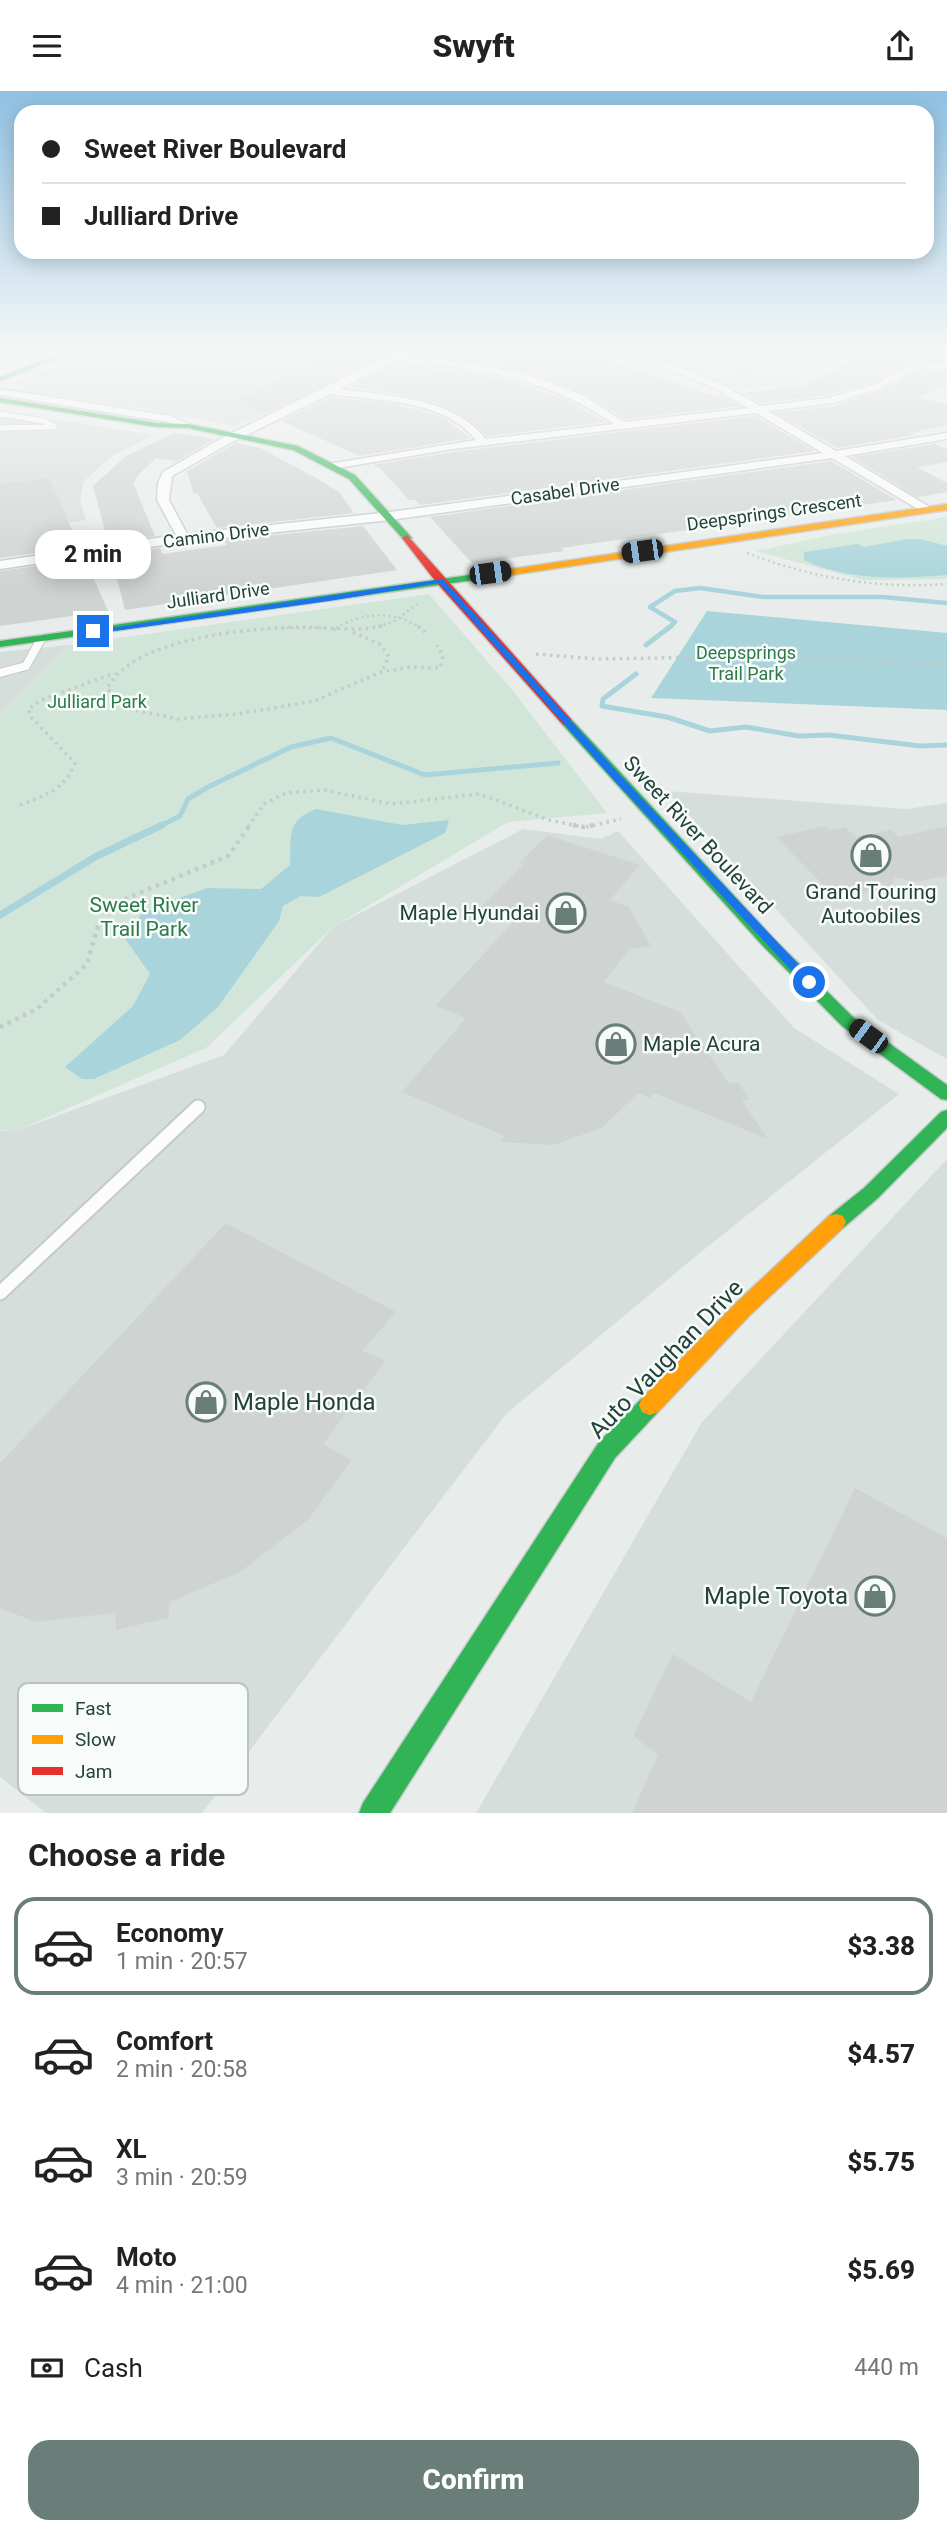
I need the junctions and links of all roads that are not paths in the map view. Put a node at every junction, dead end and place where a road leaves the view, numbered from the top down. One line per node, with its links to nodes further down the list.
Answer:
1 (208, 429): 6 (street, Sweet River Boulevard)
2 (253, 429): 6 (street)
3 (475, 429): 8 (street)
4 (596, 429): 8 (street)
5 (792, 429): 9 (street)
6 (241, 435): 10 (street, Sweet River Boulevard); 14 (street)
7 (947, 436): 9 (street, Casabel Drive)
8 (484, 443): 10 (street)
9 (833, 453): 12 (street); 13 (street, Casabel Drive)
10 (332, 466): 13 (street, Sweet River Boulevard)
11 (947, 507): 12 (street, Deepsprings Crescent)
12 (927, 509): 16 (street, Deepsprings Crescent)
13 (390, 516): 14 (street, Camino Drive); 16 (street, Sweet River Boulevard)
14 (184, 538): 15 (street, Camino Drive)
15 (0, 565)
16 (440, 580): 17 (street, Julliard Drive); 20 (street, Sweet River Boulevard)
17 (41, 639): 18 (street, Julliard Drive); 19 (lane)
18 (0, 644)
19 (0, 673)
20 (947, 1094)
21 (198, 1107): 23 (lane)
22 (947, 1117): 24 (street, Auto Vaughan Drive)
23 (0, 1293)
24 (373, 1813)

